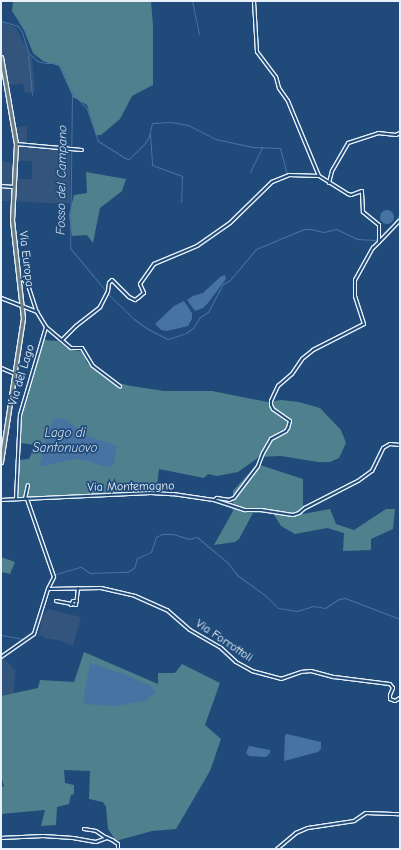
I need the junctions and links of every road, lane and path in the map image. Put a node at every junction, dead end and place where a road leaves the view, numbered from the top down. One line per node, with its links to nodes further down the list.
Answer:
1 (254, 1): 7 (street)
2 (1, 57): 3 (main road, Via Europa)
3 (2, 71): 5 (main road, Via Europa)
4 (400, 132): 8 (street)
5 (16, 144): 6 (street); 10 (main road, Via Europa)
6 (82, 150)
7 (319, 176): 8 (street); 18 (street)
8 (329, 183): 12 (street)
9 (1, 186): 10 (street)
10 (14, 187): 13 (main road, Via Europa)
11 (400, 220): 12 (street)
12 (379, 242): 28 (street)
13 (18, 280): 15 (main road, Via Europa); 16 (street)
14 (1, 298): 15 (street)
15 (23, 307): 16 (street); 20 (main road, Via Europa)
16 (37, 312): 17 (street)
17 (46, 327): 18 (street); 27 (street, Via del Lago)
18 (62, 340): 21 (street)
19 (1, 368): 20 (street)
20 (15, 374): 23 (main road, Via Europa)
21 (120, 386)
22 (400, 445): 28 (street, Via Montemagno)
23 (1, 462)
24 (28, 485): 25 (street)
25 (26, 499): 27 (street, Via Montemagno); 28 (street, Via Montemagno); 30 (street)
26 (1, 500): 27 (street, Via Montemagno)
27 (16, 500)
28 (214, 500)
29 (78, 588): 30 (street, Via Forrottoli); 31 (street); 33 (street, Via Forrottoli)
30 (48, 589): 32 (street)
31 (56, 602)
32 (1, 657)
33 (400, 698)
34 (400, 814): 39 (street)
35 (84, 829): 37 (street)
36 (1, 838): 37 (street)
37 (107, 838): 38 (street)
38 (118, 849)
39 (276, 849)

